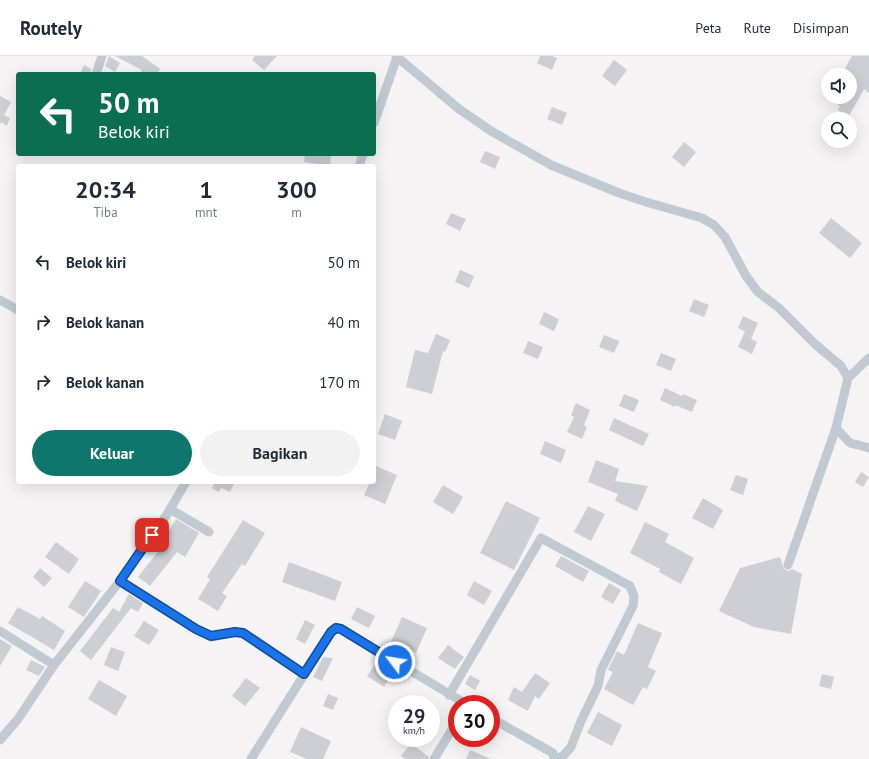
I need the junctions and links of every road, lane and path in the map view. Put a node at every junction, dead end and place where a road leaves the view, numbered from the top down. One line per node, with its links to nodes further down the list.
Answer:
1 (102, 56): 3 (street)
2 (396, 57): 4 (street); 8 (street)
3 (97, 72)
4 (376, 117)
5 (0, 300): 6 (street)
6 (16, 309)
7 (869, 358): 8 (street)
8 (848, 378): 9 (street)
9 (836, 428): 10 (street); 14 (street)
10 (869, 448)
11 (185, 484): 12 (street)
12 (170, 509): 13 (street); 15 (street)
13 (209, 532)
14 (788, 565)
15 (120, 581): 17 (street); 18 (street)
16 (0, 631): 17 (street)
17 (54, 665): 22 (street)
18 (304, 674): 19 (street); 23 (street)
19 (449, 695): 25 (street)
20 (500, 723): 25 (street)
21 (448, 736): 24 (street)
22 (0, 740)
23 (251, 759)
24 (434, 759)
25 (556, 759)

